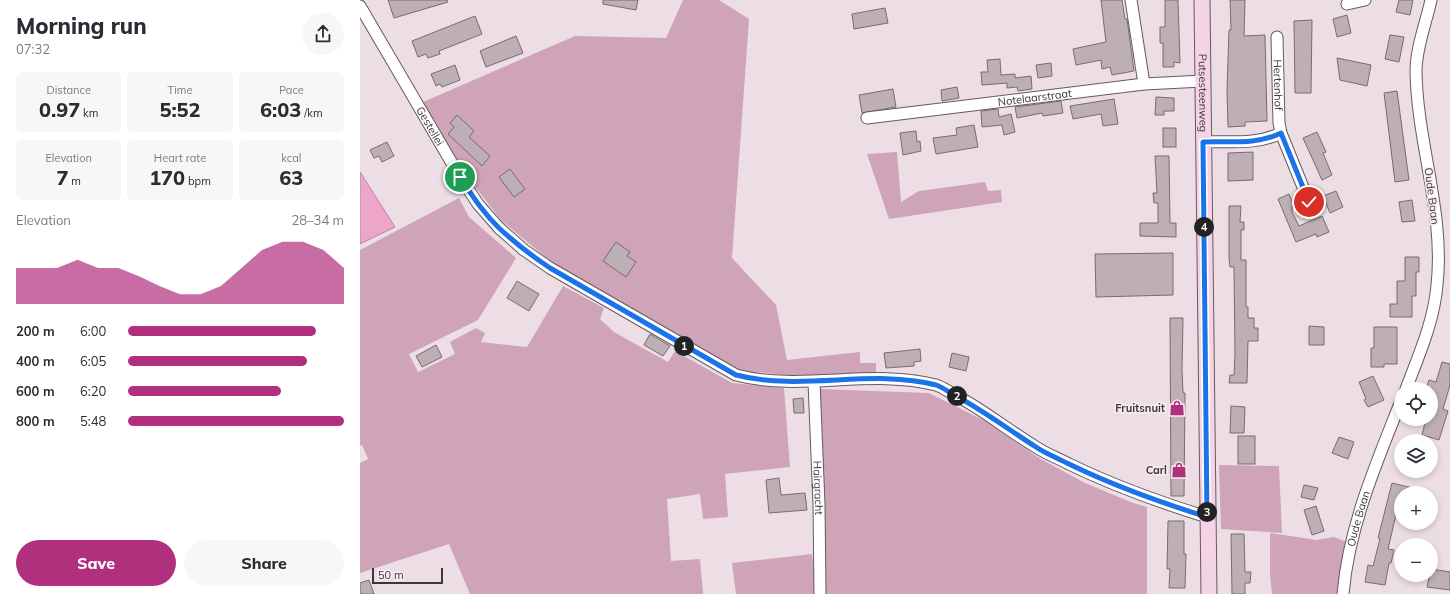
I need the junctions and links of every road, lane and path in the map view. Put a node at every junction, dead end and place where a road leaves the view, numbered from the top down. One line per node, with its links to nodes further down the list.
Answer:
1 (1131, 0): 9 (street)
2 (1202, 0): 8 (main road, Putsesteenweg)
3 (1364, 0): 5 (street)
4 (1431, 0): 15 (street, Oude Baan)
5 (1347, 4)
6 (360, 6): 14 (street, Gestellei)
7 (1277, 37): 11 (street, Hertenhof)
8 (1203, 81): 9 (street, Notelaarstraat); 12 (main road, Putsesteenweg)
9 (1144, 84): 10 (street, Notelaarstraat)
10 (867, 118)
11 (1281, 133): 12 (street); 13 (street, Hertenhof)
12 (1203, 142): 17 (main road, Putsesteenweg)
13 (1309, 202)
14 (814, 382): 17 (street, Gestellei); 18 (street, Hairgracht)
15 (1409, 382)
16 (1394, 418): 20 (street, Oude Baan)
17 (1207, 517): 19 (main road, Putsesteenweg)
18 (820, 594)
19 (1209, 594)
20 (1343, 594)

